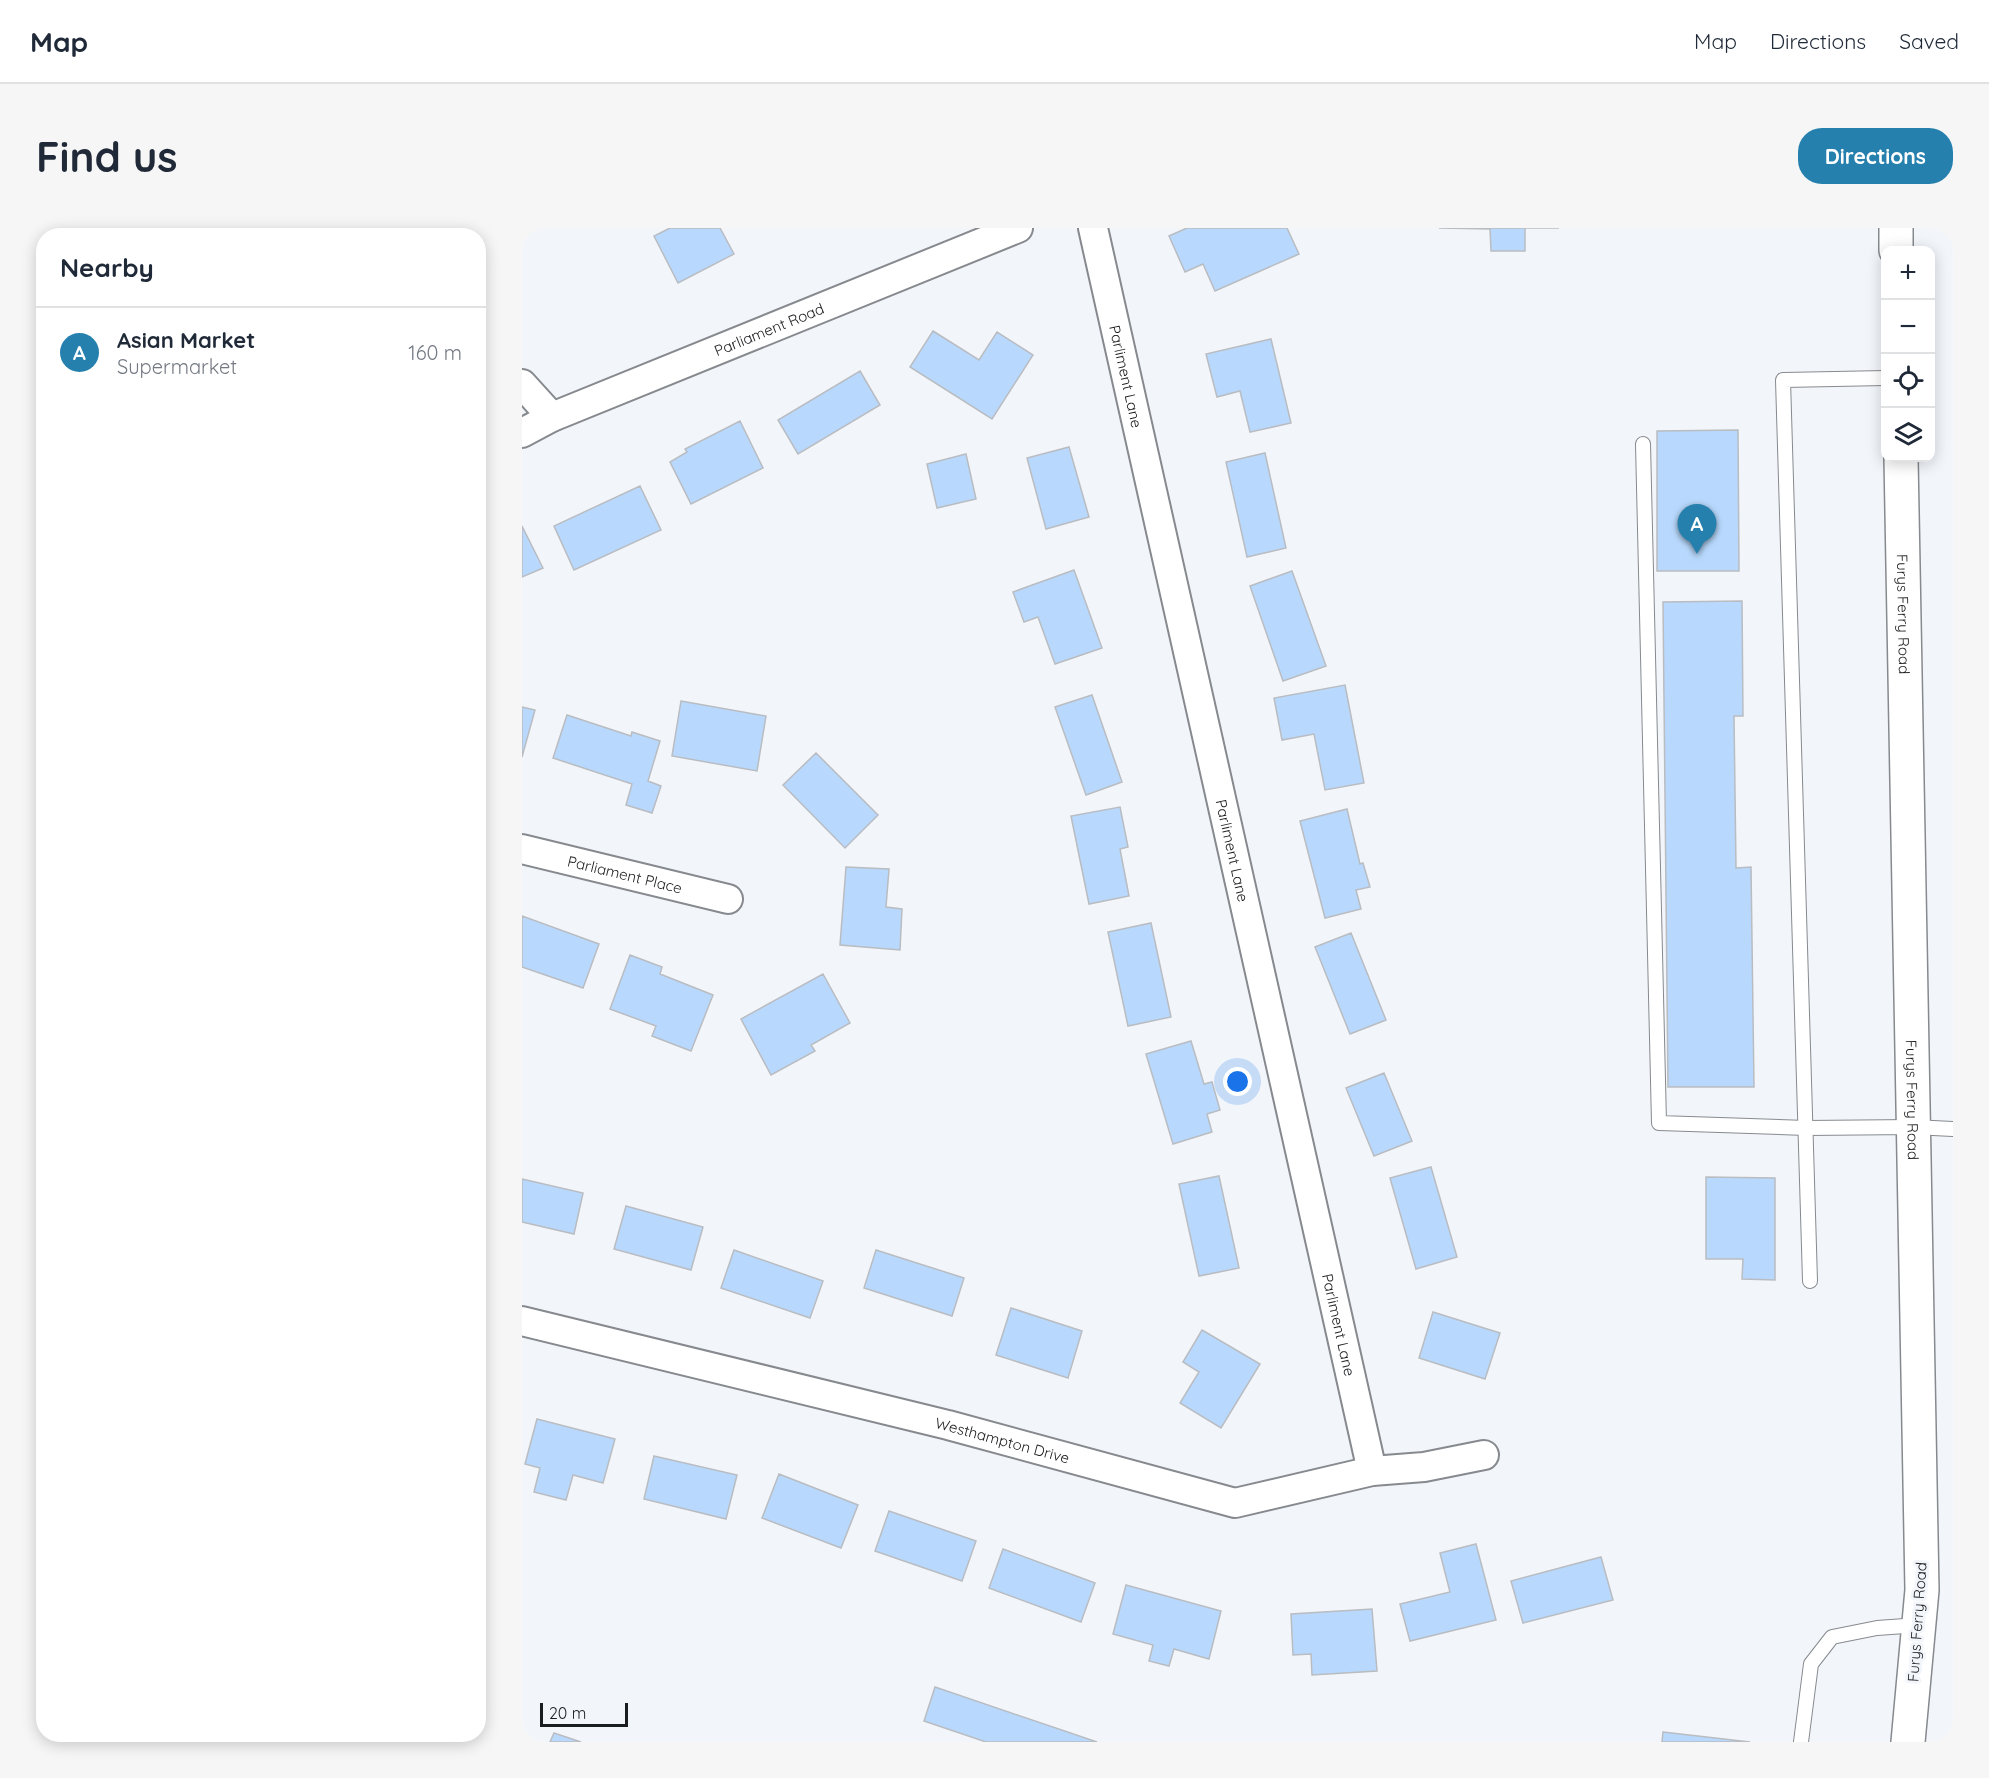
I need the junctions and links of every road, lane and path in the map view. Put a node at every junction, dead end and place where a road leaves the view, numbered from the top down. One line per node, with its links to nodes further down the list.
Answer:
1 (1018, 228): 7 (street, Parliament Road)
2 (1093, 228): 19 (street, Parliment Lane)
3 (1896, 228): 4 (main road)
4 (1896, 246)
5 (1881, 378): 14 (lane)
6 (522, 384): 7 (street)
7 (552, 417): 8 (street, Parliament Road)
8 (522, 433)
9 (1643, 444): 14 (lane)
10 (1900, 462): 13 (main road, Furys Ferry Road)
11 (522, 849): 12 (street, Parliament Place)
12 (728, 899)
13 (1913, 1127): 14 (lane); 15 (lane); 20 (main road, Furys Ferry Road)
14 (1806, 1128): 16 (lane)
15 (1953, 1129)
16 (1810, 1281)
17 (522, 1321): 19 (street, Westhampton Drive)
18 (1484, 1455): 19 (street, Westhampton Drive)
19 (1372, 1471)
20 (1919, 1625): 21 (lane); 22 (main road, Furys Ferry Road)
21 (1801, 1742)
22 (1908, 1742)

